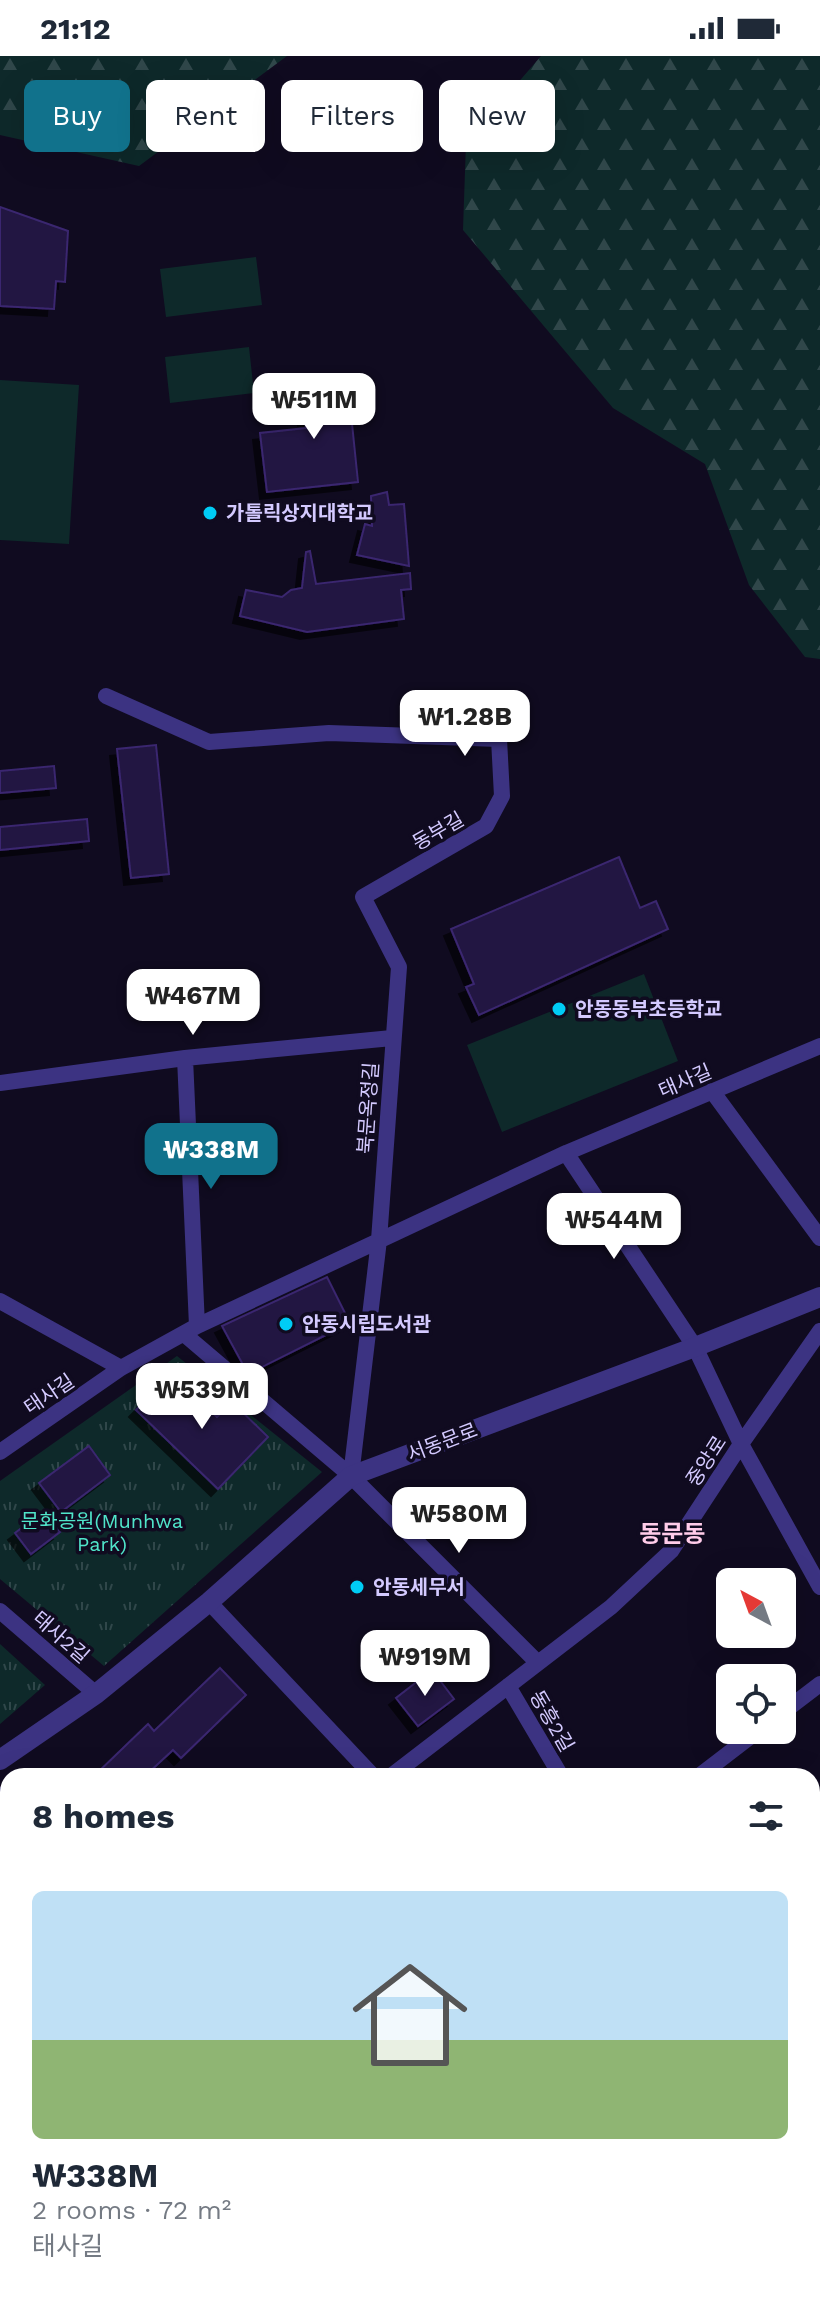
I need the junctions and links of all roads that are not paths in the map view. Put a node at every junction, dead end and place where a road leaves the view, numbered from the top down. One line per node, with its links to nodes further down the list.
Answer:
1 (106, 696): 2 (street, 동부길)
2 (392, 1038): 4 (street, 북문옥정길); 9 (street, 북문옥정길)
3 (820, 1046): 6 (street, 태사길)
4 (185, 1058): 5 (street, 북문옥정길); 12 (street)
5 (0, 1083)
6 (712, 1091): 7 (street, 태사길); 8 (street)
7 (566, 1153): 9 (street, 태사길); 14 (street)
8 (820, 1238)
9 (379, 1240): 12 (street, 태사길); 18 (street)
10 (820, 1297): 14 (street, 서동문로)
11 (0, 1301): 15 (street, 태사길)
12 (190, 1330): 15 (street, 태사길); 18 (street)
13 (820, 1331): 16 (street, 중앙로)
14 (695, 1347): 16 (street); 18 (street, 서동문로)
15 (121, 1368): 17 (street, 태사길)
16 (741, 1444): 19 (street); 22 (street, 중앙로)
17 (0, 1452)
18 (351, 1476): 20 (street, 서동문로); 22 (street)
19 (820, 1587)
20 (209, 1602): 25 (street, 서동문로); 29 (street)
21 (0, 1611): 25 (street, 태사2길)
22 (538, 1663): 24 (street, 중앙로)
23 (820, 1684): 26 (street)
24 (508, 1686): 30 (street, 중앙로); 31 (street, 동흥2길)
25 (96, 1694): 28 (street, 서동문로)
26 (796, 1702)
27 (741, 1744): 32 (street)
28 (0, 1760)
29 (365, 1768)
30 (401, 1768)
31 (556, 1768)
32 (709, 1768)

